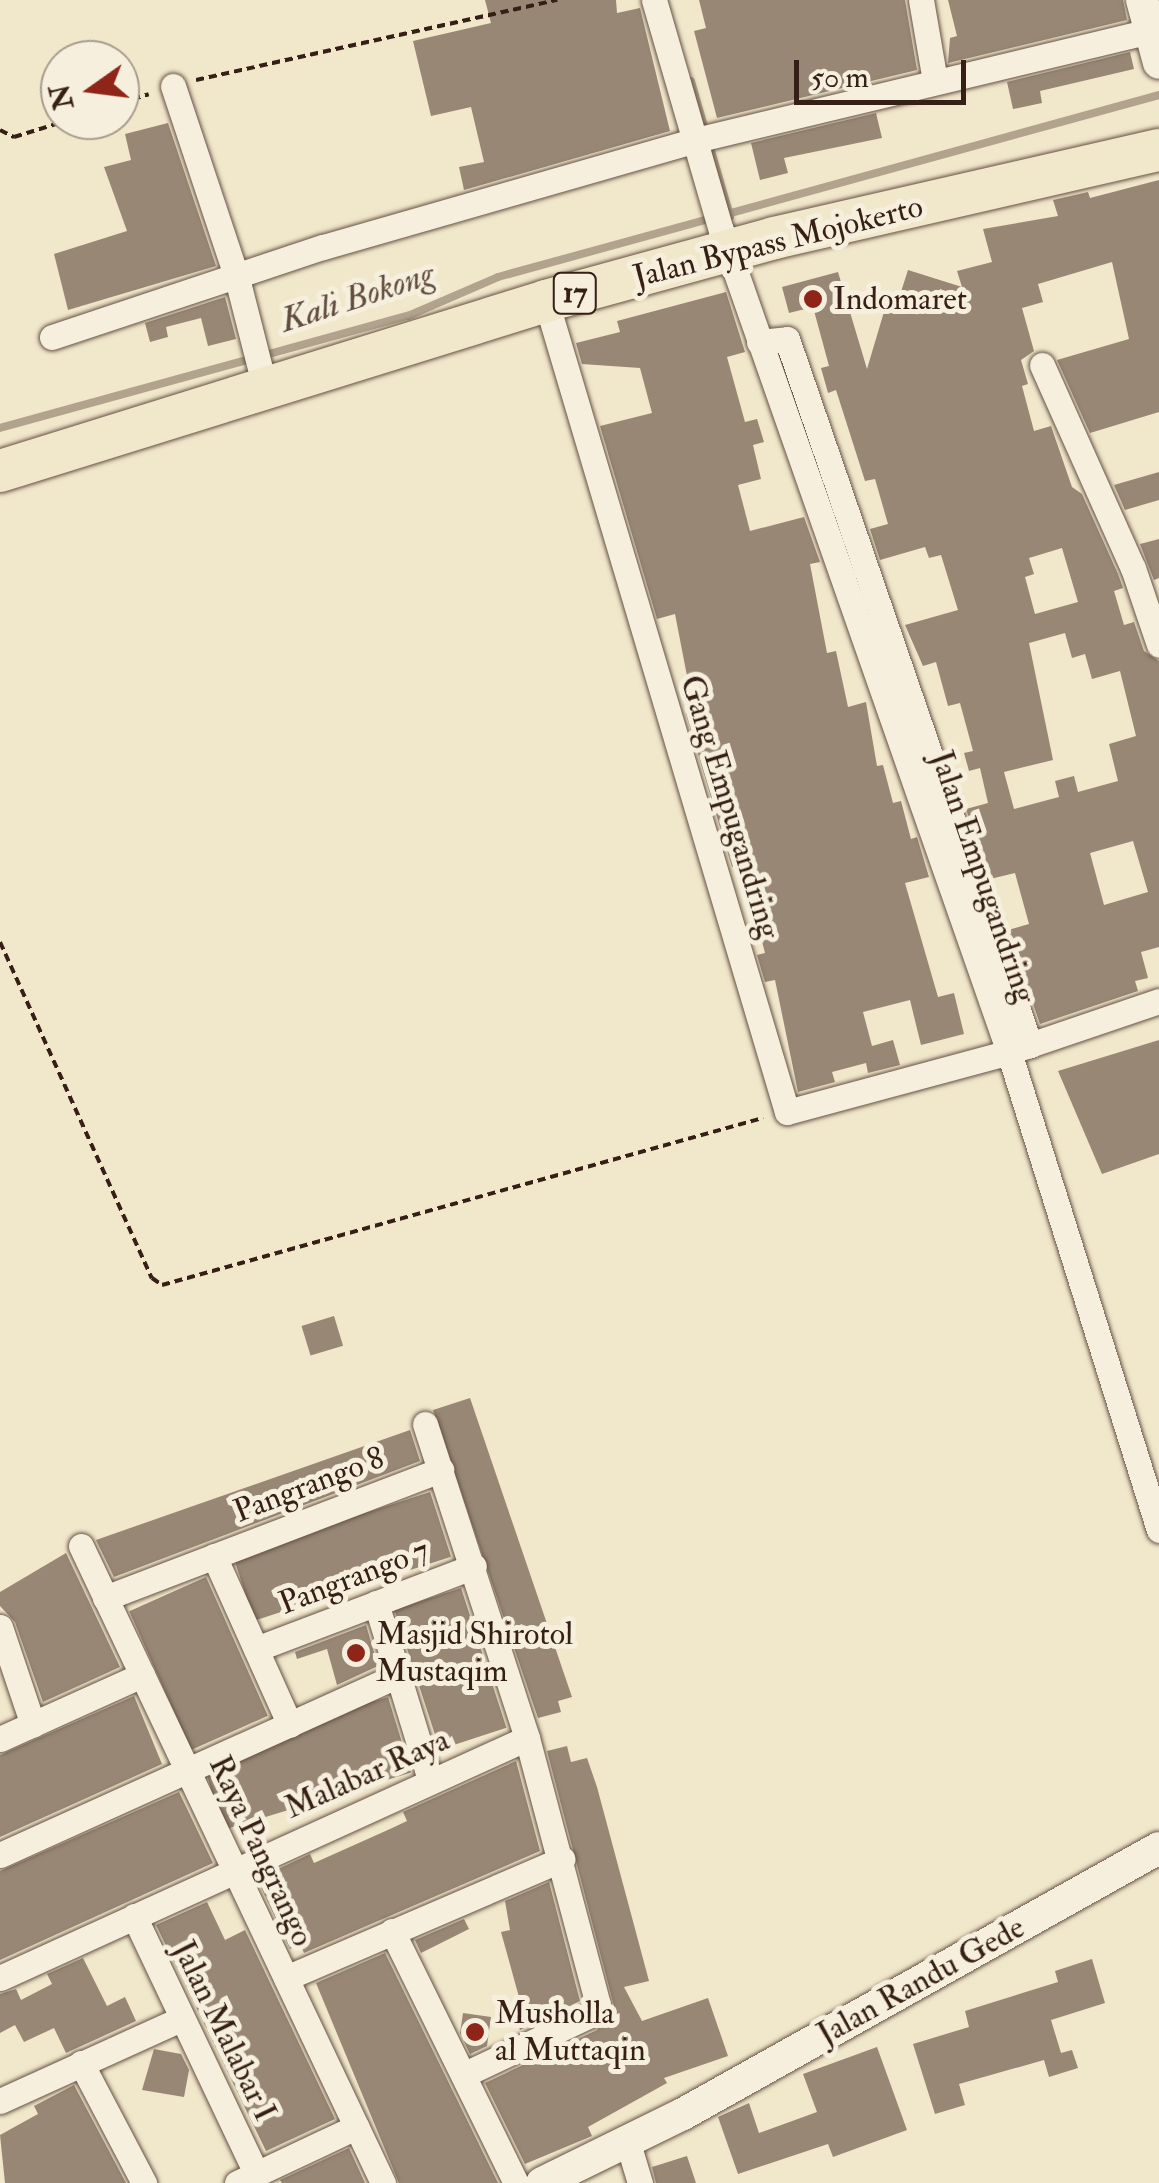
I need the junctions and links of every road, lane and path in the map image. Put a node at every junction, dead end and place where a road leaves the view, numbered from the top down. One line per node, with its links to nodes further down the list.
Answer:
1 (557, 0): 7 (path)
2 (654, 0): 11 (street, Jalan Empugandring)
3 (922, 0): 6 (street)
4 (1145, 15): 5 (street); 6 (street)
5 (1159, 63)
6 (935, 81): 11 (street)
7 (172, 86): 8 (path); 14 (street)
8 (140, 96)
9 (40, 128): 10 (path)
10 (0, 130)
11 (702, 139): 13 (street, Jalan Empugandring); 14 (street)
12 (1159, 150): 13 (highway, Jalan Bypass Mojokerto / 17)
13 (722, 230): 15 (highway, Jalan Bypass Mojokerto / 17); 23 (street, Jalan Empugandring)
14 (237, 278): 16 (street); 18 (street)
15 (546, 301): 18 (highway, Jalan Bypass Mojokerto / 17); 24 (street, Gang Empugandring)
16 (52, 336)
17 (1042, 365): 20 (street)
18 (260, 367): 19 (highway, Jalan Bypass Mojokerto / 17)
19 (0, 471)
20 (1159, 645)
21 (0, 942): 24 (path)
22 (1159, 1001): 23 (street)
23 (1021, 1048): 24 (street); 27 (street, Jalan Empugandring)
24 (787, 1112)
25 (426, 1424): 26 (street)
26 (441, 1470): 29 (street, Pangrango 8); 30 (street)
27 (1159, 1530)
28 (81, 1546): 31 (street, Raya Pangrango)
29 (214, 1556): 31 (street, Pangrango 8); 34 (street)
30 (474, 1566): 32 (street, Pangrango 7); 40 (street)
31 (105, 1598): 36 (street, Raya Pangrango)
32 (376, 1603): 34 (street, Pangrango 7); 37 (street)
33 (0, 1628): 35 (street)
34 (256, 1649): 39 (street)
35 (5, 1656): 38 (street)
36 (142, 1674): 38 (street); 42 (street, Raya Pangrango)
37 (398, 1676): 39 (street); 43 (street)
38 (32, 1724): 41 (street)
39 (290, 1724): 42 (street)
40 (526, 1738): 43 (street, Malabar Raya); 46 (street)
41 (0, 1740)
42 (188, 1771): 45 (street); 47 (street, Raya Pangrango)
43 (430, 1780): 47 (street, Malabar Raya)
44 (1159, 1848): 57 (street, Jalan Randu Gede)
45 (0, 1856)
46 (562, 1860): 49 (street); 54 (street)
47 (234, 1869): 48 (street, Malabar Raya); 51 (street, Raya Pangrango)
48 (134, 1916): 50 (street, Malabar Raya); 52 (street, Jalan Malabar I)
49 (392, 1930): 51 (street); 54 (street)
50 (0, 1978)
51 (286, 1978): 56 (street, Raya Pangrango)
52 (181, 2019): 53 (street); 58 (street, Jalan Malabar I)
53 (81, 2063): 55 (street); 59 (street)
54 (463, 2075): 61 (street)
55 (0, 2101)
56 (356, 2127): 58 (street); 60 (street, Raya Pangrango)
57 (628, 2142): 62 (street, Jalan Randu Gede); 63 (street)
58 (247, 2178)
59 (144, 2183)
60 (383, 2183)
61 (516, 2183)
62 (542, 2183)
63 (640, 2183)

